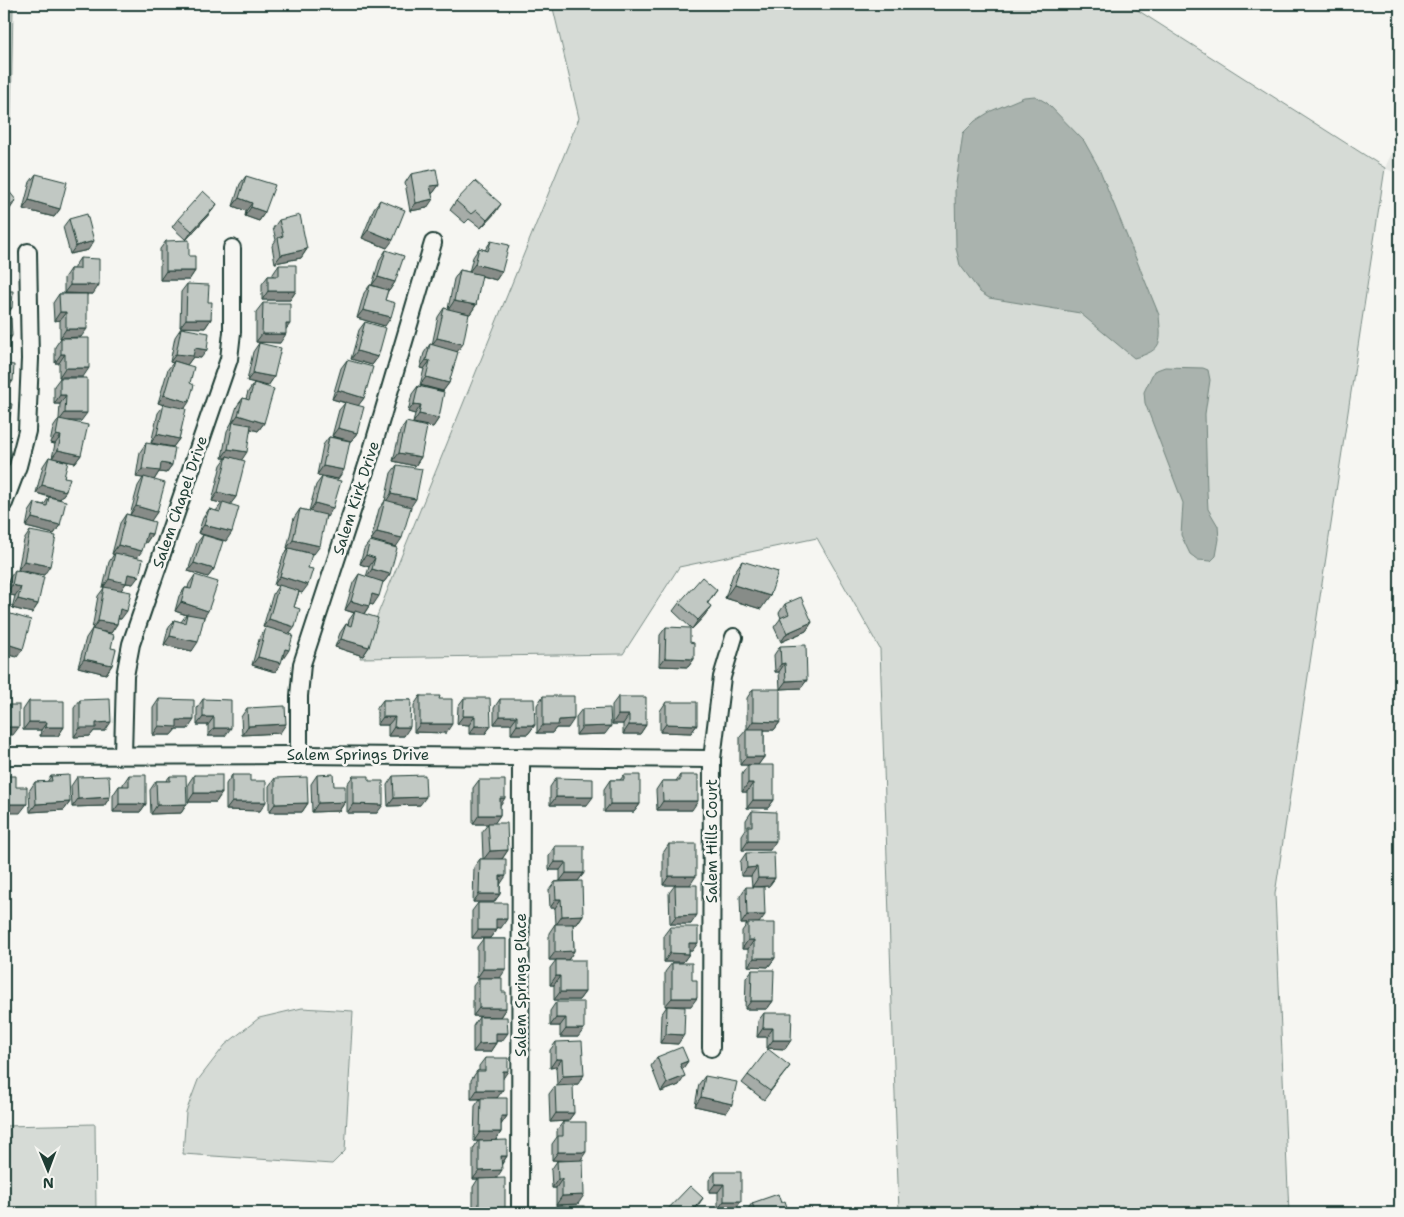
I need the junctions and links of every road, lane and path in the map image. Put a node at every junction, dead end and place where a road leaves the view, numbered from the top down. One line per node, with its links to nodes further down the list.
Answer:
1 (433, 243): 7 (street, Salem Kirk Drive)
2 (232, 248): 6 (street, Salem Chapel Drive)
3 (28, 252): 4 (street)
4 (4, 503)
5 (734, 637): 10 (street, Salem Hills Court)
6 (123, 755): 7 (street, Salem Springs Drive); 8 (street, Salem Springs Drive)
7 (299, 755): 9 (street, Salem Springs Drive)
8 (4, 756)
9 (521, 757): 10 (street, Salem Springs Drive); 12 (street, Salem Springs Place)
10 (712, 760): 11 (street, Salem Hills Court)
11 (711, 1048)
12 (520, 1213)

